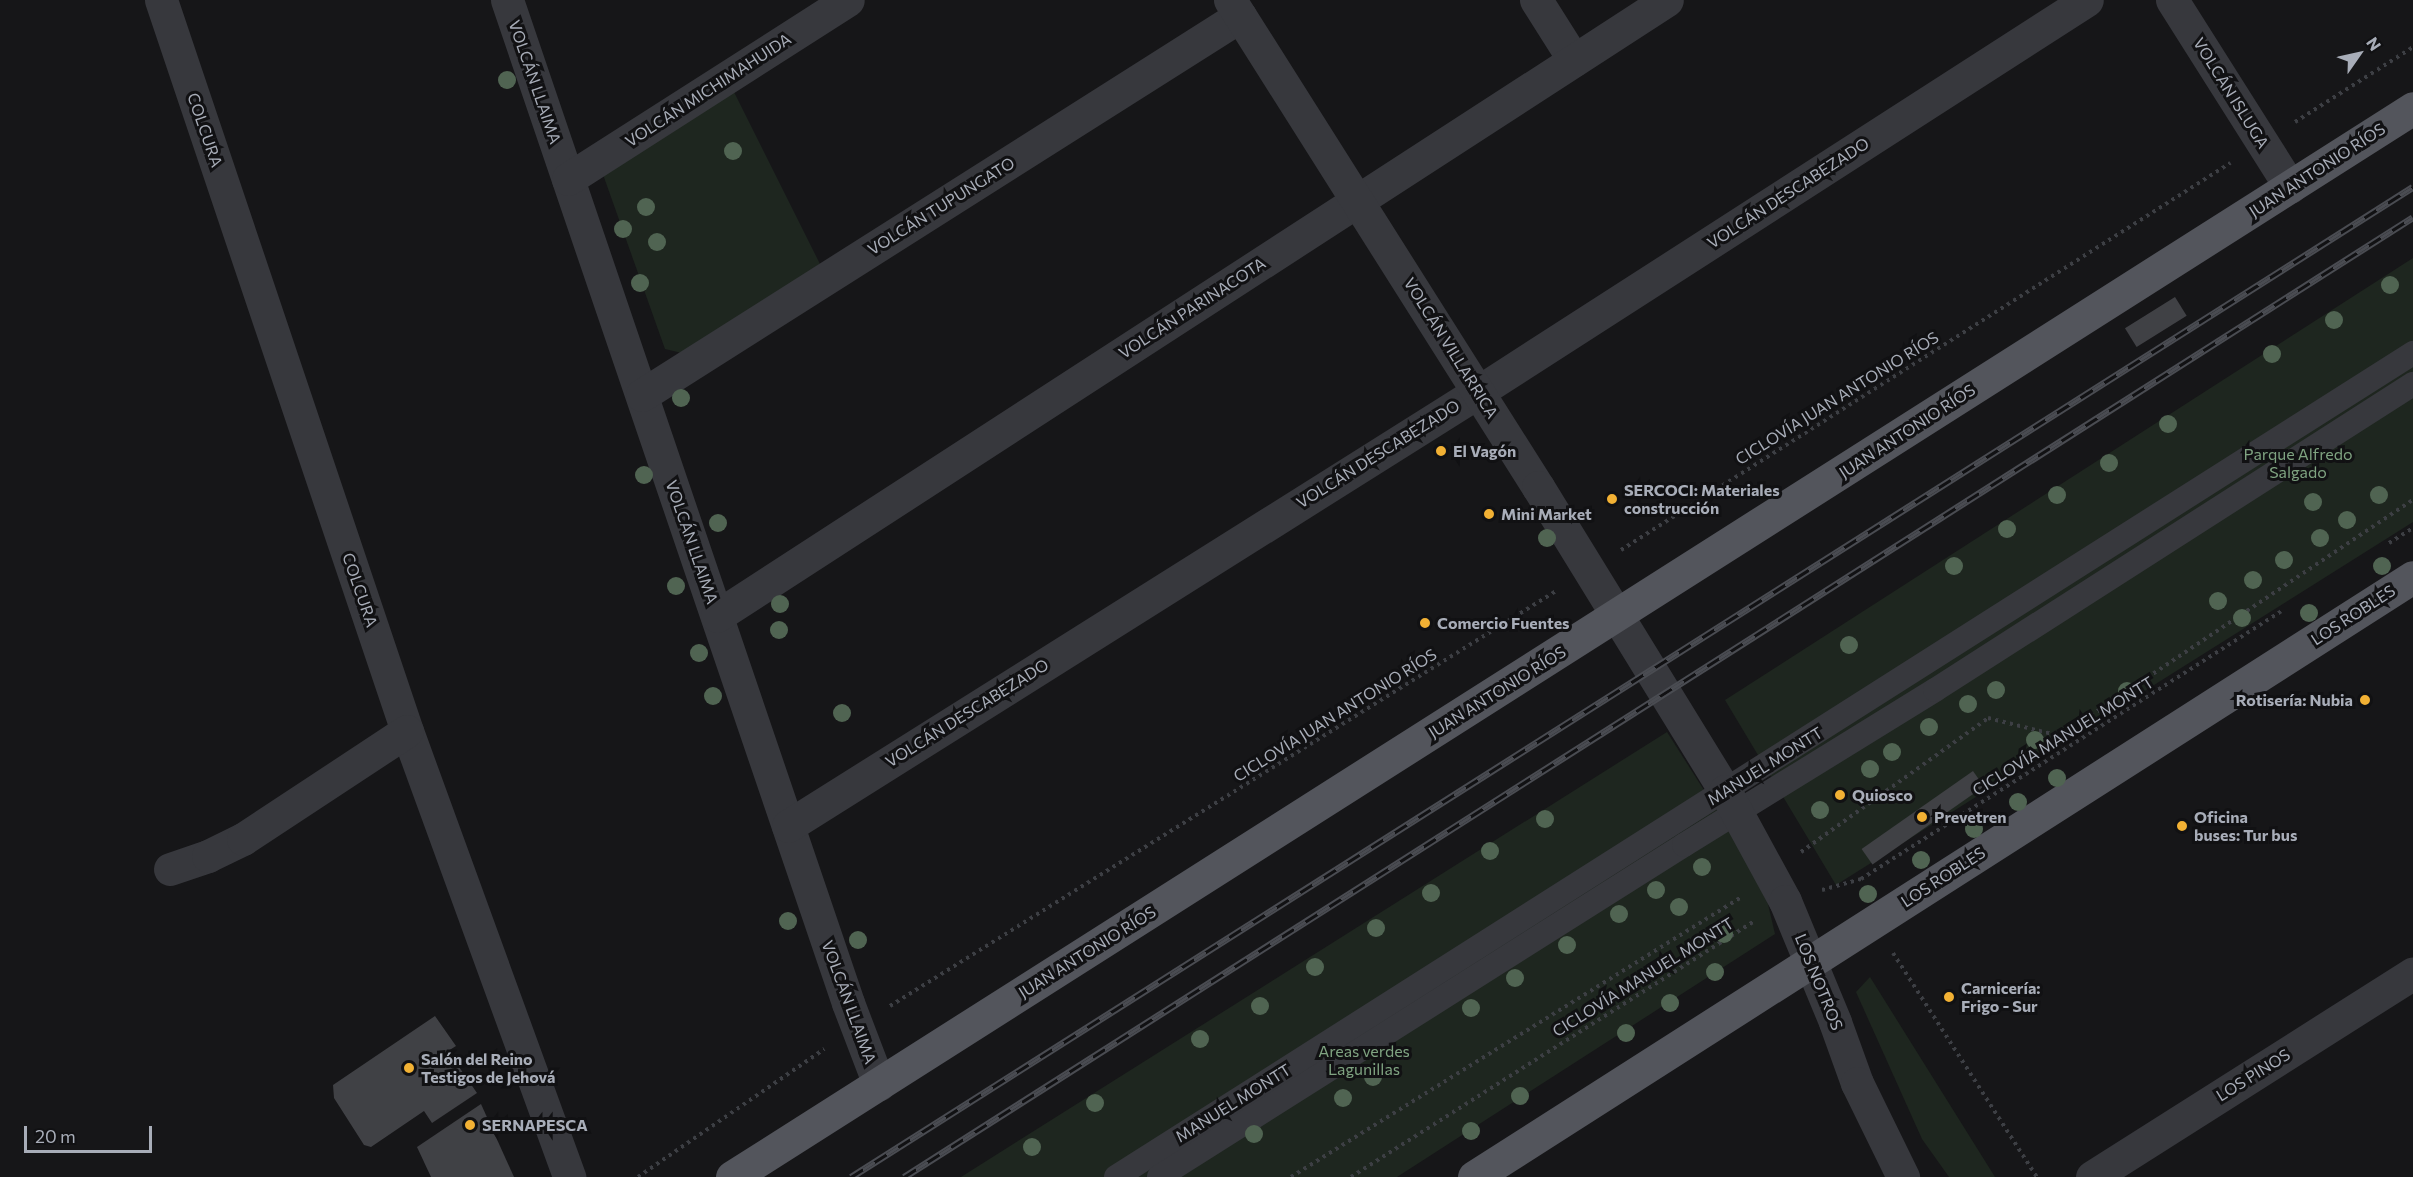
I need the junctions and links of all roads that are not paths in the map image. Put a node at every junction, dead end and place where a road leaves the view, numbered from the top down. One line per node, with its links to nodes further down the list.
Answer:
1 (161, 0): 21 (street, COLCURA)
2 (507, 0): 11 (street, VOLCÁN LLAIMA)
3 (848, 0): 11 (street, VOLCÁN MICHIMAHUIDA)
4 (1536, 0): 9 (street)
5 (1667, 0): 9 (street, VOLCÁN PARINACOTA)
6 (2087, 0): 16 (street, VOLCÁN DESCABEZADO)
7 (2172, 0): 12 (street, VOLCÁN ISLUGA)
8 (1235, 8): 13 (street, VOLCÁN VILLARRICA); 17 (street, VOLCÁN TUPUNGATO)
9 (1574, 60): 13 (street, VOLCÁN PARINACOTA)
10 (2413, 108): 12 (main road, JUAN ANTONIO RÍOS)
11 (568, 179): 17 (street, VOLCÁN LLAIMA)
12 (2290, 187): 20 (main road, JUAN ANTONIO RÍOS)
13 (1358, 201): 16 (street, VOLCÁN VILLARRICA); 19 (street, VOLCÁN PARINACOTA)
14 (2413, 353): 22 (lane, MANUEL MONTT)
15 (2413, 384): 22 (lane, MANUEL MONTT)
16 (1478, 392): 20 (street, VOLCÁN VILLARRICA); 23 (street, VOLCÁN DESCABEZADO)
17 (642, 395): 19 (street, VOLCÁN LLAIMA)
18 (2413, 577): 25 (main road, LOS ROBLES)
19 (717, 616): 23 (street, VOLCÁN LLAIMA)
20 (1617, 616): 22 (street, VOLCÁN VILLARRICA); 27 (main road, JUAN ANTONIO RÍOS)
21 (407, 731): 24 (street); 28 (street, COLCURA)
22 (1731, 802): 25 (street, LOS NOTROS); 30 (lane, MANUEL MONTT); 31 (lane, MANUEL MONTT)
23 (788, 826): 27 (street, VOLCÁN LLAIMA)
24 (170, 870)
25 (1811, 961): 32 (main road, LOS ROBLES); 33 (street, LOS NOTROS)
26 (2413, 973): 34 (street, LOS PINOS)
27 (879, 1084): 29 (main road, JUAN ANTONIO RÍOS)
28 (569, 1177)
29 (732, 1177)
30 (1116, 1177)
31 (1159, 1177)
32 (1474, 1177)
33 (1903, 1177)
34 (2092, 1177)

